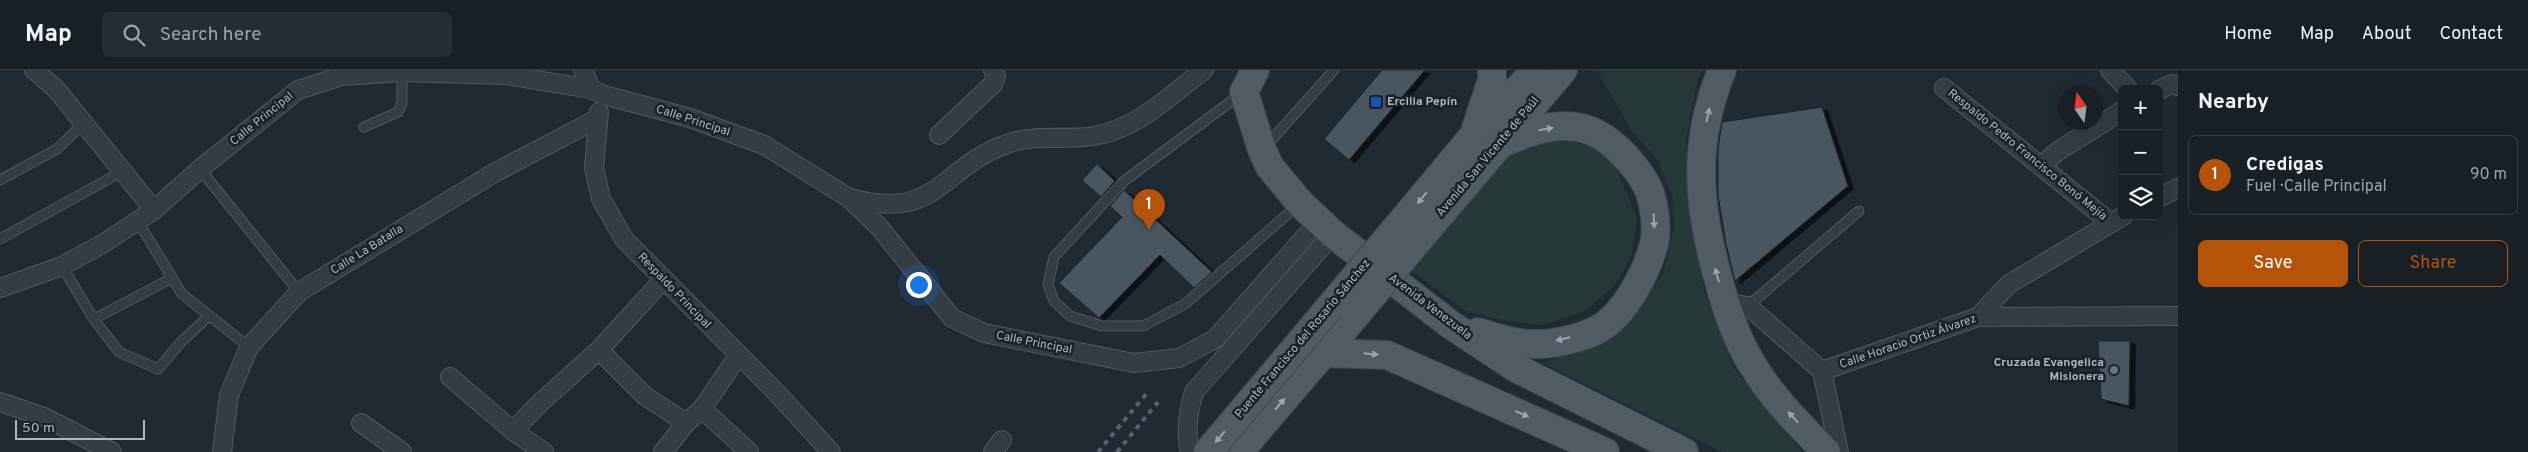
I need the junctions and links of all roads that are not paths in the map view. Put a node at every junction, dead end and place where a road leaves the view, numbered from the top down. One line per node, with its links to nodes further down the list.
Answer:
1 (34, 70): 21 (street)
2 (582, 70): 18 (street)
3 (993, 70): 23 (street)
4 (1204, 70): 34 (street)
5 (1334, 70): 26 (lane)
6 (1492, 70): 24 (main road)
7 (1536, 70): 24 (main road, Avenida San Vicente de Paúl)
8 (1563, 70): 25 (main road, Avenida San Vicente de Paúl)
9 (1722, 70): 47 (main road, one-way to 9)
10 (2110, 70): 14 (street)
11 (402, 72): 12 (street, Calle Principal); 18 (street, Calle Principal); 22 (lane)
12 (340, 73): 28 (street, Calle Principal)
13 (1250, 81): 26 (main road, Avenida Venezuela); 37 (lane)
14 (2124, 85)
15 (2178, 86): 17 (street)
16 (1944, 88): 27 (street, Respaldo Pedro Francisco Bonó Mejía)
17 (2163, 88)
18 (597, 92): 20 (street, Respaldo Principal); 34 (street, Calle Principal)
19 (2118, 114): 27 (street)
20 (597, 119): 44 (street, Respaldo Principal); 46 (street, Calle La Batalla)
21 (84, 123): 29 (street); 30 (lane)
22 (364, 127)
23 (938, 134)
24 (1474, 135): 31 (main road, Avenida San Vicente de Paúl)
25 (1500, 144): 31 (main road, Avenida San Vicente de Paúl); 52 (main road, one-way to 52)
26 (1262, 150): 37 (main road, Avenida Venezuela)
27 (2040, 166): 38 (street, Respaldo Pedro Francisco Bonó Mejía)
28 (200, 169): 35 (street, Calle Principal); 46 (lane)
29 (123, 171): 35 (street); 41 (lane)
30 (0, 180)
31 (1452, 180): 40 (main road, Avenida San Vicente de Paúl)
32 (2178, 188): 33 (street)
33 (2163, 196)
34 (850, 198): 37 (street, Calle Principal)
35 (154, 210): 39 (street, Calle Principal)
36 (1859, 211): 47 (lane)
37 (1318, 219): 52 (main road, Avenida Venezuela); 71 (street)
38 (2117, 219): 50 (street)
39 (137, 220): 42 (street, Calle Principal); 43 (lane)
40 (1406, 235): 55 (main road, Puente Francisco del Rosario Sánchez, bridge); 72 (main road, Puente Francisco del Rosario Sánchez, one-way to 72, bridge)
41 (0, 239)
42 (62, 266): 45 (street, Calle Principal); 51 (lane)
43 (172, 278): 48 (lane); 51 (lane)
44 (663, 280): 54 (street); 56 (street, Respaldo Principal)
45 (0, 288)
46 (299, 292): 53 (street, Calle La Batalla)
47 (1736, 304): 57 (street, Calle Horacio Ortiz Álvarez); 76 (main road, one-way to 47)
48 (209, 316): 51 (lane); 53 (lane)
49 (2178, 316): 50 (street, Calle Horacio Ortiz Álvarez)
50 (1978, 317): 57 (street, Calle Horacio Ortiz Álvarez)
51 (94, 319)
52 (1451, 325): 75 (main road, Avenida Venezuela)
53 (249, 347): 65 (street, Calle La Batalla)
54 (599, 350): 62 (street); 63 (street)
55 (1323, 353): 73 (main road, Puente Francisco del Rosario Sánchez, one-way to 55); 74 (main road, one-way to 74)
56 (738, 356): 60 (street); 70 (street, Respaldo Principal)
57 (1822, 371): 77 (street)
58 (450, 377): 63 (street)
59 (0, 402): 64 (street)
60 (702, 409): 62 (street); 69 (street)
61 (360, 423): 66 (street)
62 (686, 423): 68 (street)
63 (513, 431): 67 (street)
64 (112, 452)
65 (222, 452)
66 (402, 452)
67 (544, 452)
68 (663, 452)
69 (749, 452)
70 (831, 452)
71 (1190, 452)
72 (1208, 452)
73 (1239, 452)
74 (1605, 452)
75 (1684, 452)
76 (1826, 452)
77 (1839, 452)

